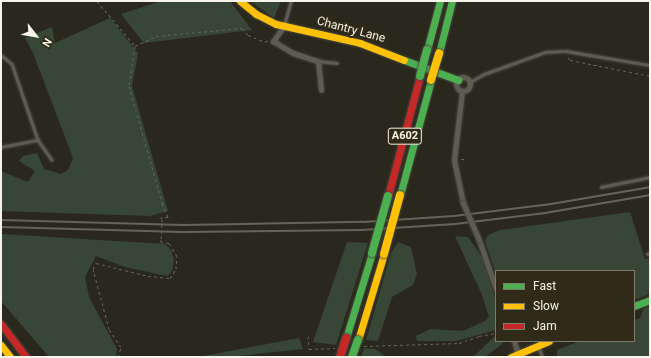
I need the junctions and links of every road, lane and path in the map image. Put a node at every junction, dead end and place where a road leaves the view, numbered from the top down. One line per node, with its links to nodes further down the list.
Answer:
1 (97, 1): 8 (path)
2 (240, 1): 6 (main road, Chantry Lane)
3 (291, 1): 6 (lane)
4 (440, 1): 44 (main road, A602, bridge)
5 (452, 1): 35 (main road, A602, bridge)
6 (284, 26): 11 (street); 15 (main road, Chantry Lane)
7 (265, 42): 8 (path)
8 (135, 46): 43 (path, bridge)
9 (566, 51): 13 (lane); 14 (path); 16 (lane)
10 (1, 55): 19 (lane)
11 (318, 61): 12 (lane); 17 (street)
12 (337, 63)
13 (650, 65)
14 (650, 76)
15 (458, 80): 16 (street); 18 (street)
16 (470, 82): 18 (street)
17 (321, 90)
18 (462, 91): 23 (street)
19 (38, 140): 20 (lane); 22 (lane)
20 (1, 147)
21 (467, 159): 23 (path)
22 (52, 160)
23 (454, 160): 26 (street, bridge)
24 (650, 177): 25 (lane)
25 (601, 187)
26 (495, 286)
27 (650, 300): 28 (main road)
28 (635, 306)
29 (1, 324): 30 (main road)
30 (8, 333): 41 (main road); 42 (main road)
31 (495, 333): 35 (path)
32 (308, 336): 38 (path)
33 (514, 342): 39 (street)
34 (548, 342): 37 (main road)
35 (359, 343): 45 (main road, A602, bridge)
36 (1, 345): 40 (main road)
37 (538, 346): 39 (main road); 46 (lane)
38 (339, 347)
39 (515, 355)
40 (10, 357)
41 (26, 357)
42 (32, 357)
43 (118, 357)
44 (340, 357)
45 (352, 357)
46 (543, 357)

